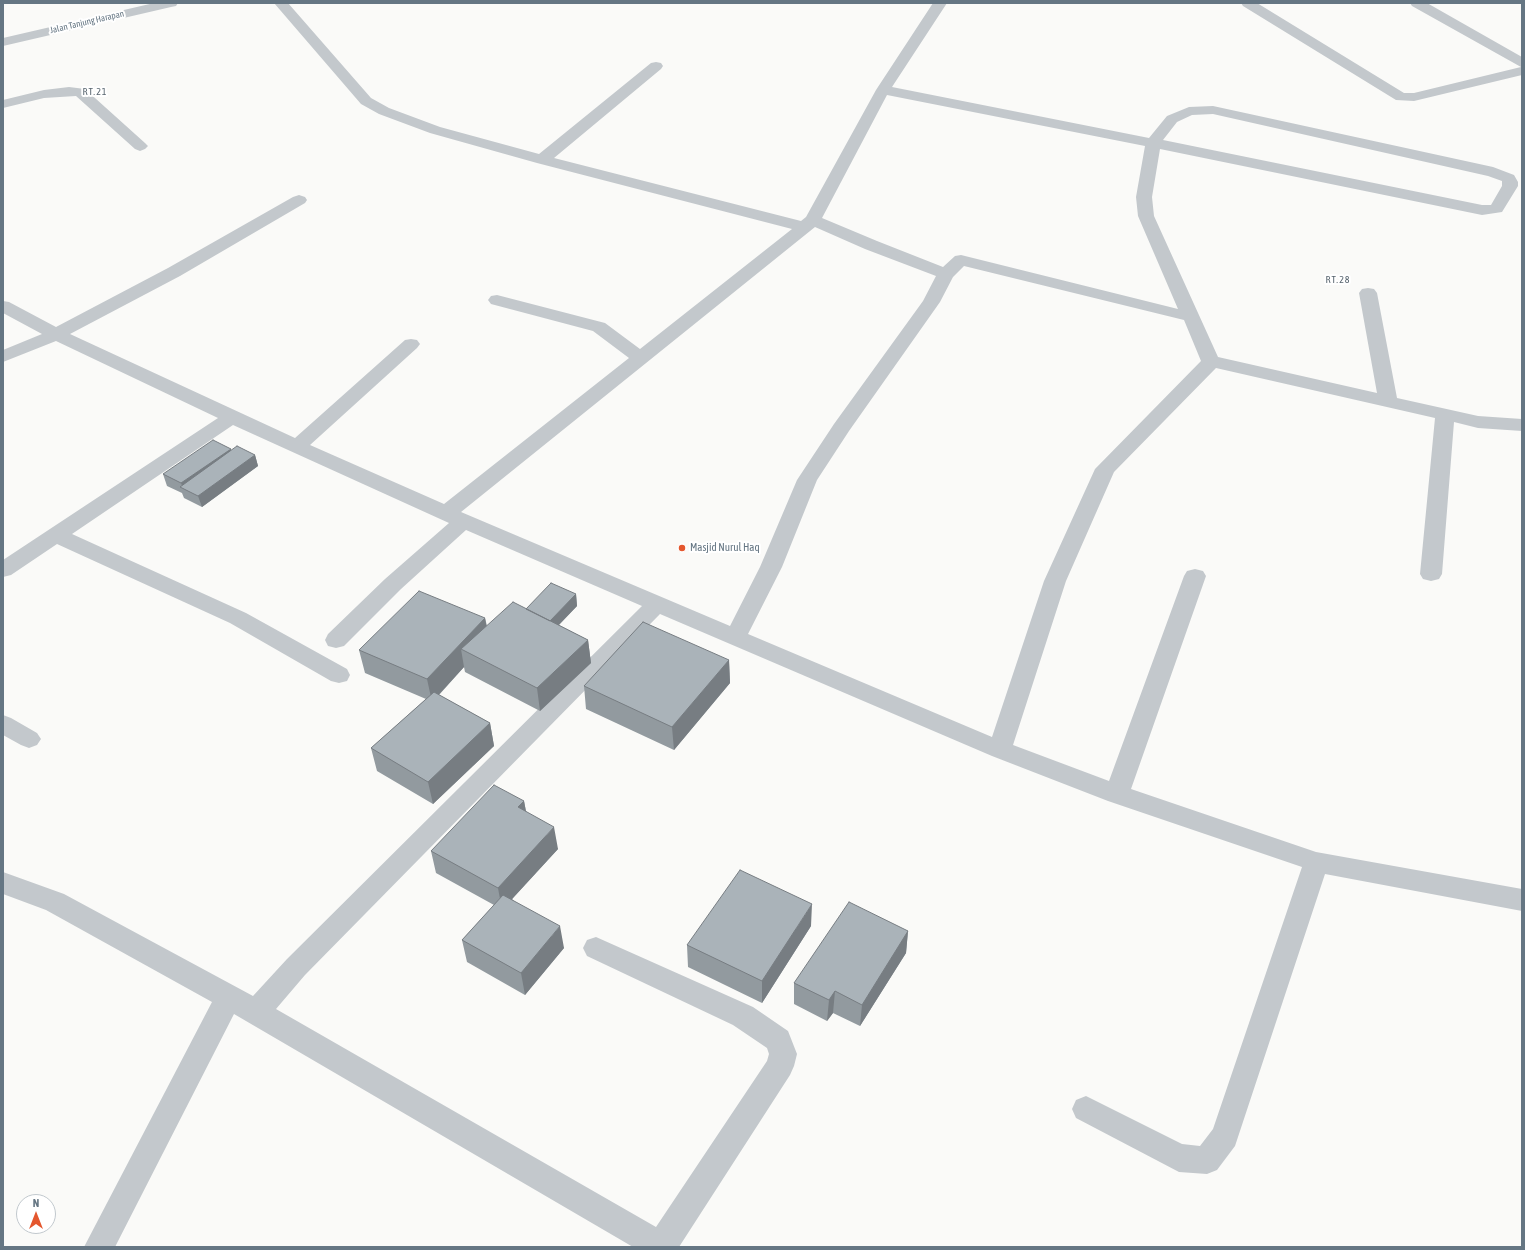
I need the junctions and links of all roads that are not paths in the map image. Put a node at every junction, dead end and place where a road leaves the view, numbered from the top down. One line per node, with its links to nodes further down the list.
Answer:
1 (170, 3): 6 (street, Jalan Tanjung Harapan)
2 (281, 3): 14 (street)
3 (940, 3): 10 (street)
4 (1248, 3): 9 (street)
5 (1417, 3): 7 (street)
6 (3, 42)
7 (1522, 63)
8 (656, 66): 14 (street)
9 (1522, 71)
10 (883, 90): 12 (street); 16 (street)
11 (3, 104): 13 (street)
12 (1153, 144): 12 (street); 21 (street)
13 (140, 146)
14 (542, 160): 16 (street)
15 (299, 200): 22 (street)
16 (809, 224): 17 (street); 25 (street)
17 (946, 274): 21 (street); 38 (street)
18 (1368, 294): 27 (street)
19 (497, 300): 25 (street)
20 (3, 306): 22 (street)
21 (1191, 317): 26 (street)
22 (56, 334): 24 (street); 29 (street)
23 (411, 344): 31 (street)
24 (3, 357)
25 (641, 358): 32 (street)
26 (1210, 361): 27 (street); 43 (street)
27 (1388, 401): 28 (street)
28 (1445, 414): 30 (street); 35 (street)
29 (232, 417): 31 (street); 33 (street)
30 (1522, 426)
31 (297, 446): 32 (street)
32 (455, 517): 37 (street); 39 (street)
33 (56, 535): 34 (street); 40 (street)
34 (3, 570)
35 (1432, 574)
36 (1195, 576): 44 (street)
37 (656, 605): 38 (street); 50 (street)
38 (735, 638): 43 (street)
39 (336, 640)
40 (339, 675)
41 (3, 724): 42 (street)
42 (29, 739)
43 (1000, 750): 44 (street)
44 (1117, 794): 45 (street)
45 (1316, 862): 47 (street); 51 (street)
46 (3, 883): 49 (street)
47 (1522, 900)
48 (596, 948): 53 (street)
49 (229, 997): 50 (street); 52 (street)
50 (256, 1012): 53 (street)
51 (1086, 1110)
52 (99, 1247)
53 (661, 1247)

